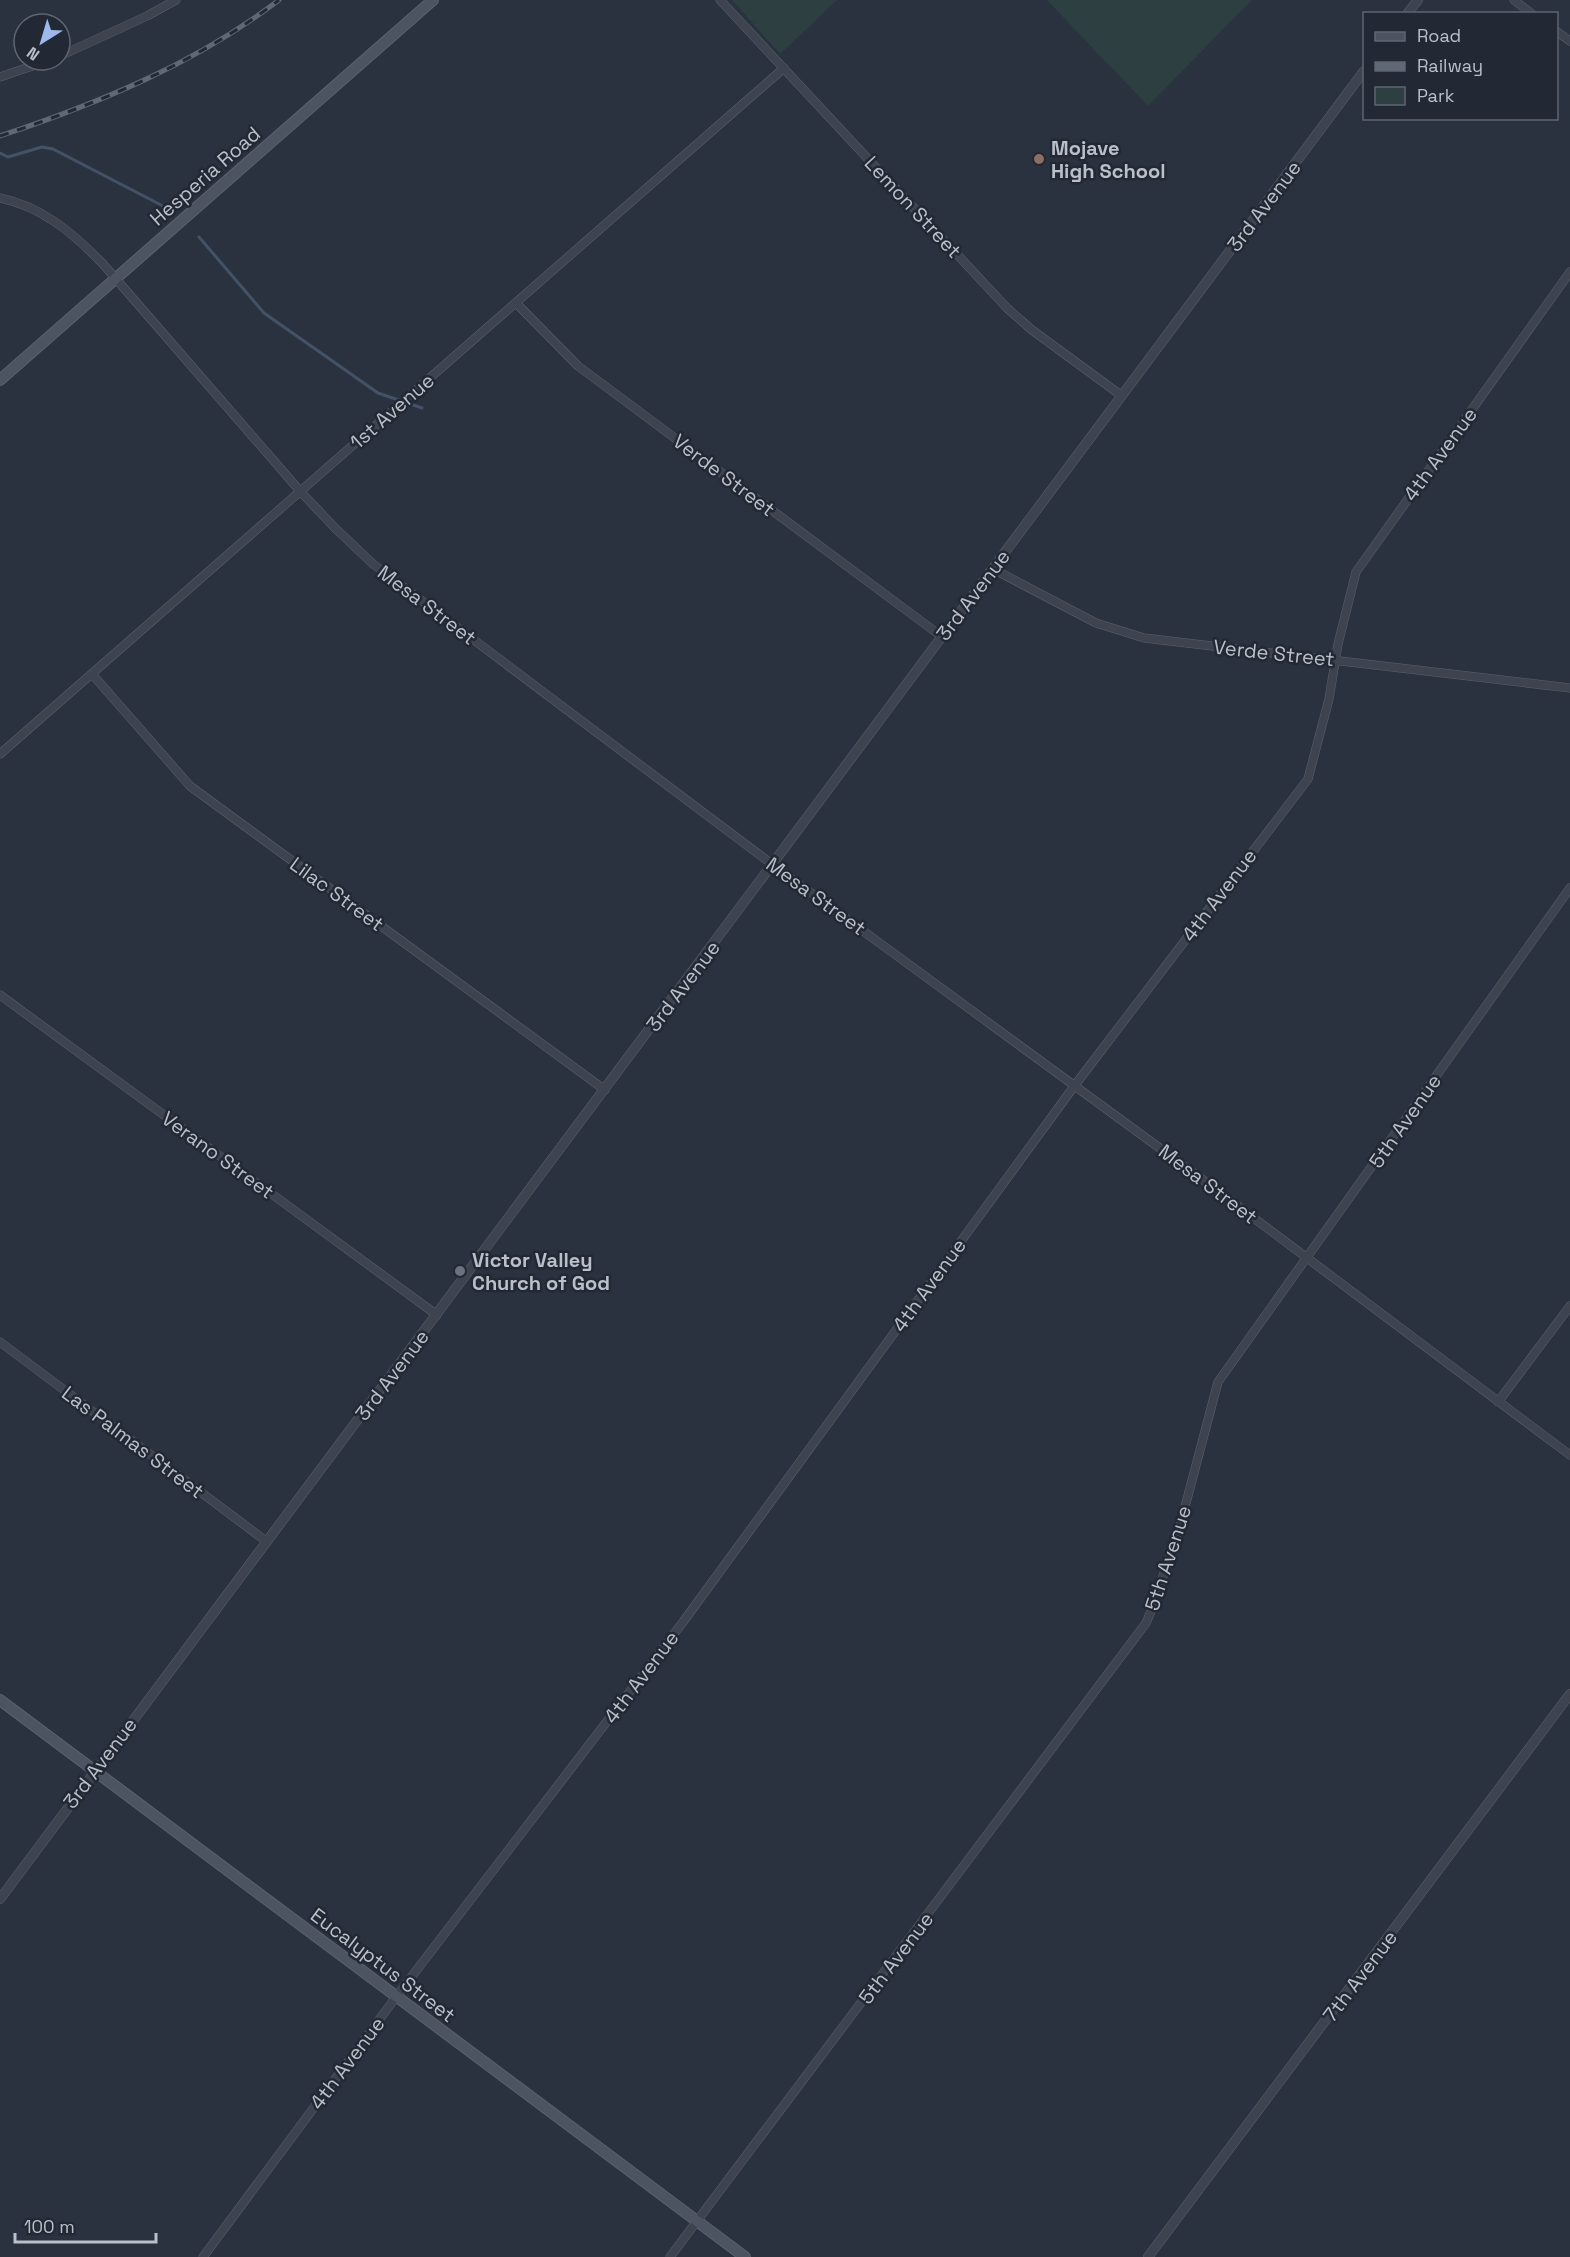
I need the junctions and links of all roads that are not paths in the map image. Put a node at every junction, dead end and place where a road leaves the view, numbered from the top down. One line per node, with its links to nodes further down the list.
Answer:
1 (176, 0): 10 (street)
2 (433, 0): 17 (main road, Hesperia Road)
3 (720, 0): 11 (street, Lemon Street)
4 (1418, 0): 6 (street)
5 (1514, 0): 7 (street)
6 (1409, 12)
7 (1530, 12)
8 (1558, 32): 9 (street)
9 (1570, 41)
10 (72, 50)
11 (784, 68): 18 (street, 1st Avenue); 20 (street, Lemon Street)
12 (15, 72): 14 (street)
13 (1363, 74): 20 (street, 3rd Avenue)
14 (0, 77)
15 (0, 198): 17 (street, Mesa Street)
16 (1570, 272): 24 (street, 4th Avenue)
17 (116, 279): 19 (main road, Hesperia Road); 21 (street, Mesa Street)
18 (516, 303): 21 (street, 1st Avenue); 23 (street, Verde Street)
19 (0, 380)
20 (1122, 396): 22 (street, 3rd Avenue)
21 (300, 491): 25 (street, 1st Avenue); 28 (street, Mesa Street)
22 (993, 569): 23 (street, 3rd Avenue); 24 (street, Verde Street)
23 (941, 636): 28 (street, 3rd Avenue)
24 (1336, 659): 26 (street, Verde Street); 31 (street, 4th Avenue)
25 (92, 674): 27 (street, 1st Avenue); 32 (street, Lilac Street)
26 (1570, 688)
27 (0, 754)
28 (773, 865): 31 (street, Mesa Street); 32 (street, 3rd Avenue)
29 (1570, 888): 33 (street, 5th Avenue)
30 (0, 995): 35 (street, Verano Street)
31 (1075, 1086): 33 (street, Mesa Street); 44 (street, 4th Avenue)
32 (605, 1090): 35 (street, 3rd Avenue)
33 (1308, 1258): 37 (street, Mesa Street); 45 (street, 5th Avenue)
34 (1570, 1306): 37 (street)
35 (436, 1315): 39 (street, 3rd Avenue)
36 (0, 1342): 39 (street, Las Palmas Street)
37 (1498, 1402): 38 (street, Mesa Street)
38 (1570, 1455)
39 (266, 1541): 42 (street, 3rd Avenue)
40 (1570, 1694): 49 (street, 7th Avenue)
41 (0, 1700): 42 (main road, Eucalyptus Street)
42 (94, 1771): 43 (street, 3rd Avenue); 44 (main road, Eucalyptus Street)
43 (0, 1899)
44 (396, 1997): 45 (main road, Eucalyptus Street); 46 (street, 4th Avenue)
45 (697, 2221): 47 (street, 5th Avenue); 48 (main road, Eucalyptus Street)
46 (203, 2257)
47 (670, 2257)
48 (745, 2257)
49 (1148, 2257)

